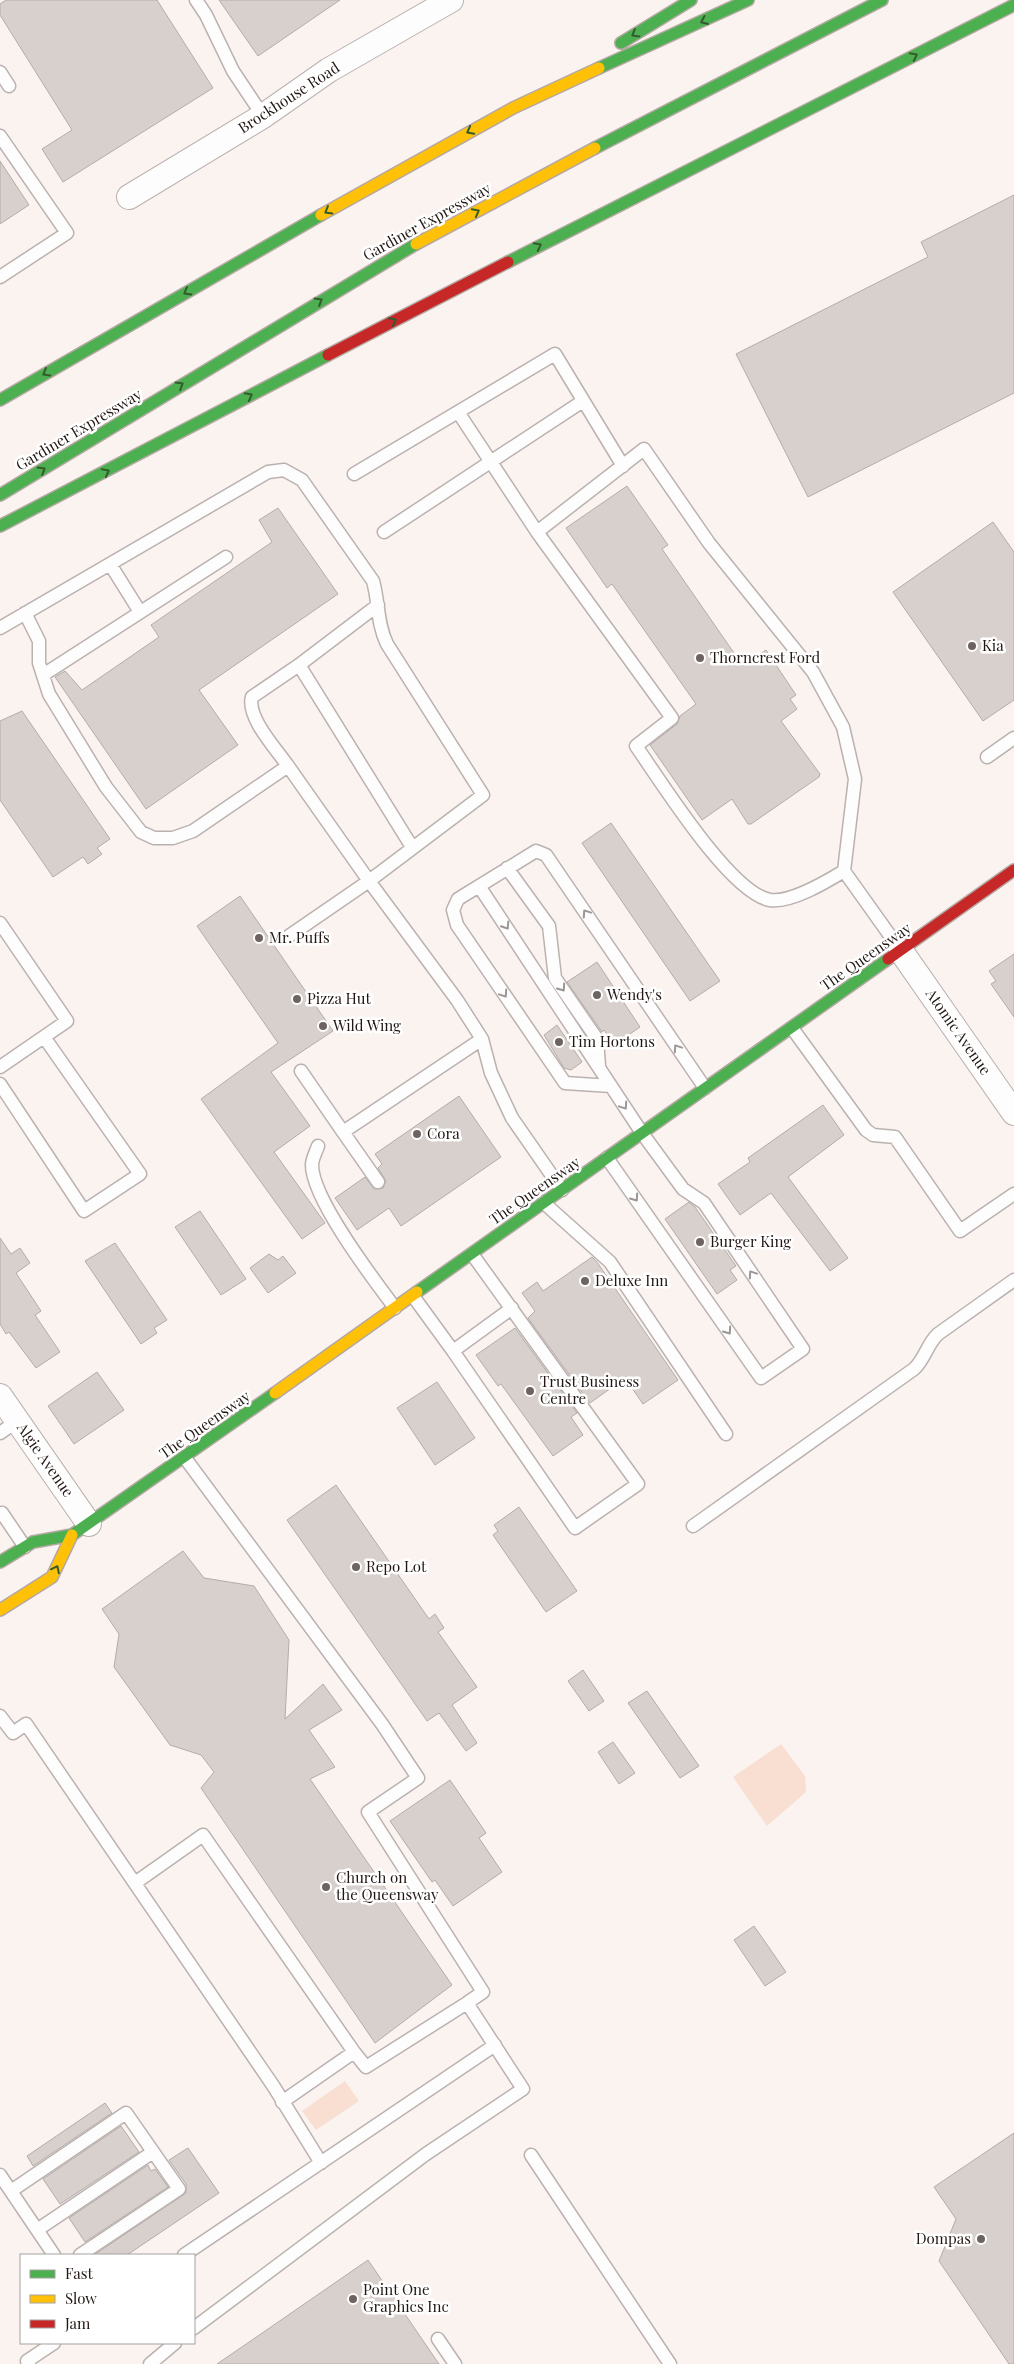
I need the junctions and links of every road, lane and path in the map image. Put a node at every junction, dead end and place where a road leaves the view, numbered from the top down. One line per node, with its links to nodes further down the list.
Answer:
1 (196, 0): 10 (lane)
2 (451, 0): 10 (street, Brockhouse Road)
3 (691, 0): 9 (main road, one-way to 9)
4 (748, 0): 9 (main road, one-way to 9)
5 (882, 0): 20 (main road, Gardiner Expressway, one-way to 5)
6 (1014, 5): 21 (main road, one-way to 6)
7 (0, 72): 8 (lane)
8 (9, 86)
9 (513, 108): 14 (main road, one-way to 14)
10 (263, 116): 12 (street, Brockhouse Road)
11 (0, 136): 13 (lane)
12 (128, 197)
13 (0, 278)
14 (0, 400)
15 (584, 401): 16 (lane); 17 (lane); 18 (lane)
16 (458, 412): 17 (lane); 19 (lane)
17 (491, 462): 22 (lane); 23 (lane)
18 (622, 466): 23 (lane); 38 (lane)
19 (354, 474)
20 (0, 495)
21 (0, 526)
22 (384, 532)
23 (537, 532): 38 (lane)
24 (226, 557): 27 (lane)
25 (110, 564): 26 (lane); 27 (lane); 28 (lane)
26 (378, 605): 30 (lane); 35 (lane)
27 (140, 612): 31 (lane)
28 (25, 613): 29 (lane); 31 (lane)
29 (0, 628)
30 (299, 665): 34 (lane); 35 (lane)
31 (43, 675): 34 (lane)
32 (1014, 738): 33 (lane)
33 (987, 757)
34 (288, 766): 39 (lane)
35 (412, 847): 39 (lane)
36 (508, 868): 40 (lane); 48 (lane, one-way to 48); 52 (lane, one-way to 36)
37 (1014, 870): 43 (main road, The Queensway)
38 (844, 871): 43 (lane)
39 (369, 881): 42 (lane); 46 (lane)
40 (479, 886): 48 (lane, one-way to 48); 51 (lane, one-way to 51)
41 (0, 923): 45 (lane)
42 (290, 936)
43 (901, 951): 44 (main road, The Queensway); 53 (street, Atomic Avenue)
44 (792, 1028): 52 (main road, The Queensway); 60 (lane)
45 (44, 1037): 47 (lane); 50 (lane)
46 (482, 1039): 54 (lane); 59 (lane)
47 (0, 1067)
48 (600, 1069): 51 (lane)
49 (301, 1071): 54 (lane)
50 (0, 1084)
51 (611, 1086): 55 (lane, one-way to 55)
52 (705, 1088): 55 (main road, The Queensway)
53 (1014, 1113)
54 (343, 1132): 58 (lane)
55 (642, 1133): 57 (main road, The Queensway); 57 (lane, one-way to 55)
56 (318, 1146): 65 (lane)
57 (607, 1158): 59 (main road, The Queensway)
58 (378, 1182)
59 (562, 1190): 61 (main road, The Queensway)
60 (1014, 1194)
61 (544, 1203): 62 (main road, The Queensway); 70 (lane)
62 (472, 1254): 64 (main road, The Queensway); 66 (lane)
63 (1014, 1280): 73 (lane)
64 (413, 1296): 65 (main road, The Queensway); 67 (lane)
65 (395, 1308): 71 (main road, The Queensway)
66 (512, 1308): 67 (lane); 67 (lane)
67 (453, 1352)
68 (0, 1396): 69 (street, Algie Avenue)
69 (9, 1426): 74 (street, Algie Avenue)
70 (726, 1434)
71 (185, 1458): 74 (main road, The Queensway); 80 (lane)
72 (0, 1514): 75 (lane)
73 (693, 1526)
74 (81, 1530): 75 (main road, The Queensway); 77 (main road, The Queensway, one-way to 74)
75 (25, 1547): 76 (main road, The Queensway)
76 (0, 1562)
77 (0, 1610)
78 (0, 1716): 79 (lane)
79 (135, 1883): 82 (lane); 83 (lane)
80 (467, 2003): 81 (lane); 82 (lane)
81 (495, 2045): 86 (lane); 93 (lane)
82 (354, 2052): 83 (lane)
83 (282, 2102): 86 (lane)
84 (153, 2152): 88 (lane); 89 (lane); 91 (lane)
85 (531, 2155): 100 (lane)
86 (321, 2163): 92 (lane)
87 (0, 2175): 88 (lane)
88 (11, 2191): 89 (lane)
89 (37, 2230): 90 (lane)
90 (53, 2254)
91 (82, 2254)
92 (185, 2254)
93 (195, 2327)
94 (438, 2339): 99 (lane)
95 (52, 2344): 97 (lane)
96 (174, 2344): 98 (lane)
97 (29, 2364)
98 (150, 2364)
99 (455, 2364)
100 (670, 2364)

